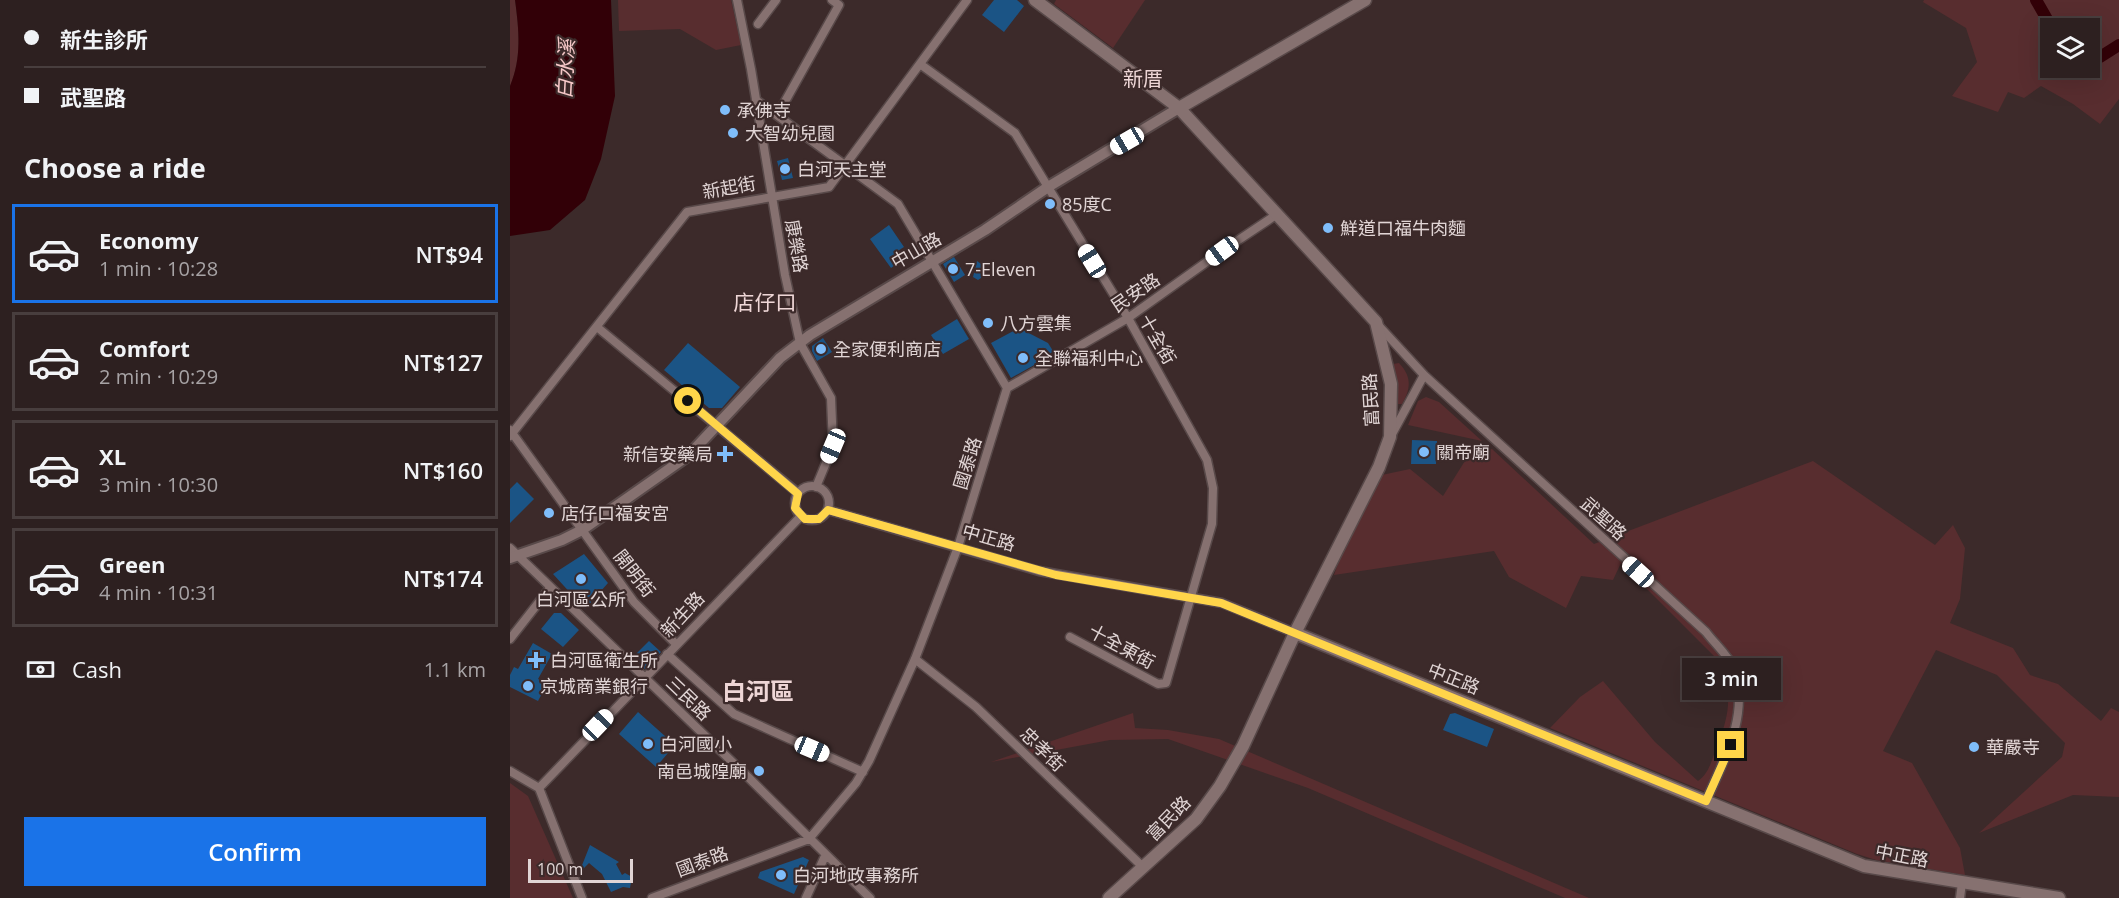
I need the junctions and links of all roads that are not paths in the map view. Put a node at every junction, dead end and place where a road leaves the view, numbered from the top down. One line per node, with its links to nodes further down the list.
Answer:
1 (737, 0): 9 (street, 康樂路)
2 (776, 0): 7 (street)
3 (967, 0): 8 (street, 新起街)
4 (1035, 0): 10 (main road)
5 (1365, 0): 10 (main road, 中山路)
6 (836, 2): 11 (street)
7 (758, 24)
8 (920, 64): 12 (street, 新起街); 13 (street, 十全街)
9 (756, 100): 11 (street); 14 (street, 康樂路)
10 (1179, 108): 13 (street, 中山路); 15 (main road)
11 (778, 114): 12 (street)
12 (846, 165): 14 (street, 新起街); 16 (street)
13 (1048, 187): 16 (street, 中山路); 17 (street, 十全街)
14 (772, 196): 19 (street, 新起街); 20 (street, 康樂路)
15 (1276, 215): 17 (street, 民安路); 18 (main road)
16 (933, 260): 20 (street, 中山路); 22 (street)
17 (1128, 318): 22 (street, 民安路); 34 (street, 十全街)
18 (1376, 322): 21 (street, 武聖路); 25 (main road, 富民路)
19 (597, 327): 23 (street); 24 (street, 新起街)
20 (800, 344): 23 (street, 中山路); 26 (street, 康樂路)
21 (1424, 375): 25 (street); 46 (street, 武聖路)
22 (1007, 387): 31 (street, 國泰路)
23 (718, 426): 27 (street); 30 (street, 中山路)
24 (511, 433): 30 (street, 開明街)
25 (1390, 438): 35 (main road, 富民路)
26 (816, 487): 27 (street); 28 (street)
27 (798, 494): 29 (street)
28 (828, 510): 29 (street); 31 (street, 中正路)
29 (801, 516): 38 (street, 新生路)
30 (582, 530): 32 (street, 中山路); 38 (street, 開明街)
31 (958, 547): 34 (street, 中正路); 40 (street, 國泰路)
32 (512, 554): 33 (street, 三民路)
33 (550, 588): 37 (street); 41 (street, 三民路)
34 (1190, 598): 35 (street, 中正路); 42 (street, 十全街)
35 (1295, 633): 46 (main road, 中正路); 49 (main road, 富民路)
36 (1070, 637): 42 (street, 十全東街)
37 (510, 639)
38 (676, 644): 39 (street, 新生路)
39 (667, 654): 41 (street, 新生路); 44 (street)
40 (915, 659): 44 (street, 國泰路); 49 (street, 忠孝街)
41 (644, 678): 45 (street, 新生路); 47 (street, 三民路)
42 (1158, 684)
43 (510, 771): 45 (street)
44 (863, 772): 47 (street, 國泰路)
45 (539, 788): 51 (street)
46 (1706, 801): 50 (main road, 中正路)
47 (809, 839): 48 (street, 三民路); 52 (street, 國泰路)
48 (825, 856): 53 (street); 54 (street, 三民路)
49 (1144, 868): 55 (main road, 富民路)
50 (1962, 884): 56 (street); 57 (main road, 中正路)
51 (582, 898)
52 (652, 898)
53 (806, 898)
54 (870, 898)
55 (1109, 898)
56 (1960, 898)
57 (2059, 898)

